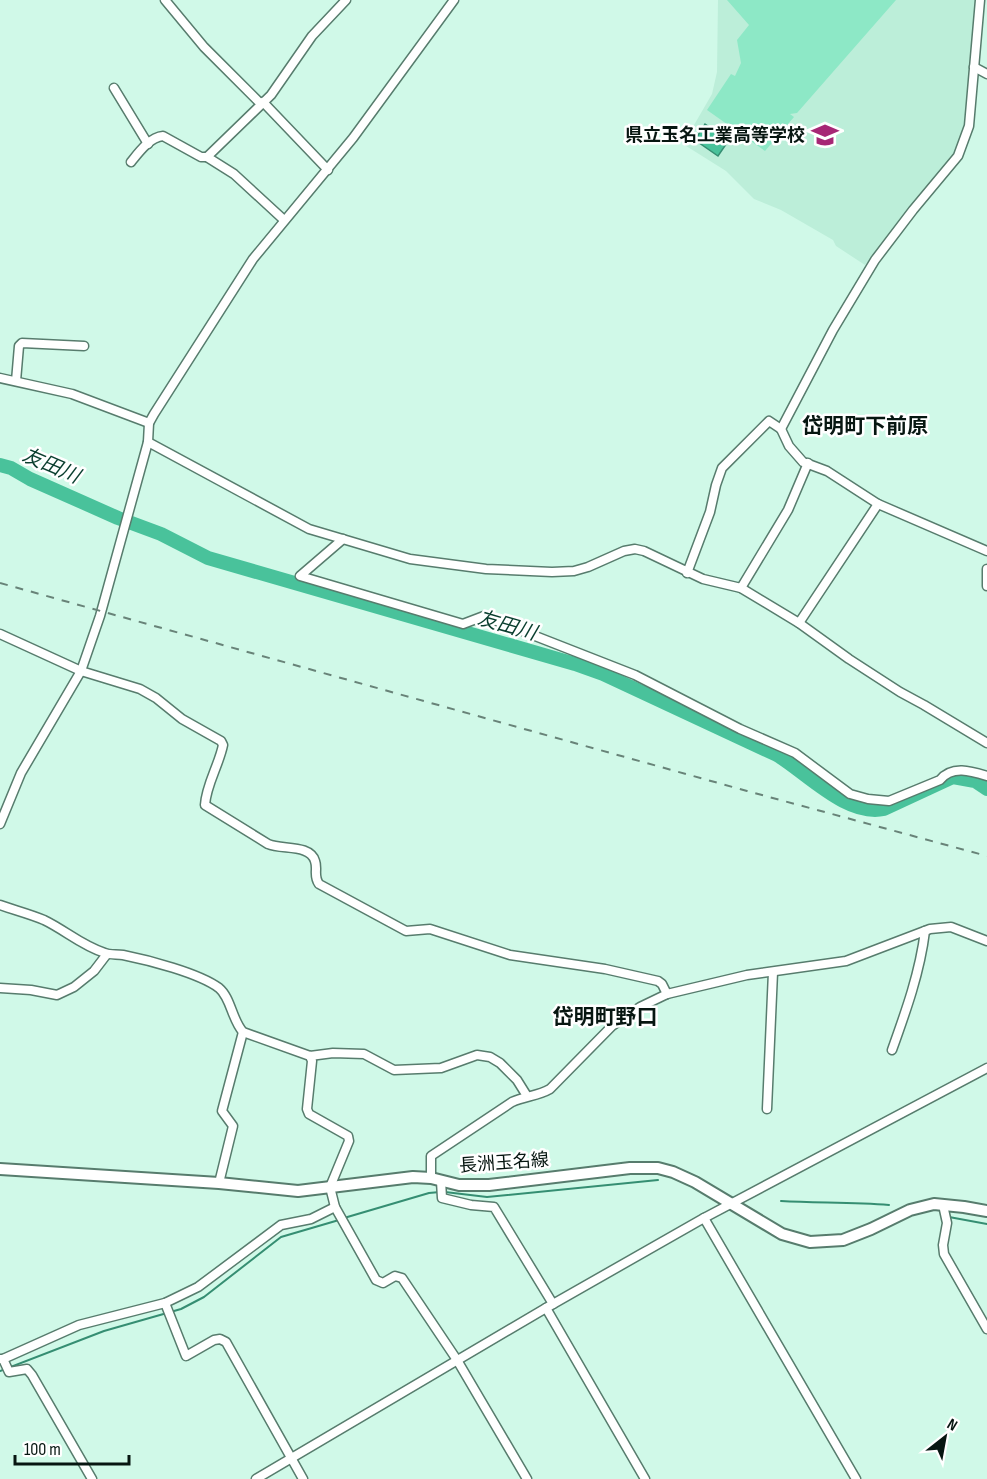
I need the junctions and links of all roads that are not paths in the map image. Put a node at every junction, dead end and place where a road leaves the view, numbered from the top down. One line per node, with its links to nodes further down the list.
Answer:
1 (165, 0): 8 (street)
2 (346, 0): 8 (street)
3 (454, 0): 12 (street)
4 (980, 0): 5 (street)
5 (974, 67): 6 (street); 18 (street)
6 (987, 74)
7 (114, 88): 9 (street)
8 (262, 103): 10 (street); 12 (street)
9 (148, 144): 10 (street); 11 (street)
10 (207, 157): 13 (street)
11 (131, 162)
12 (328, 170): 13 (street)
13 (284, 220): 17 (street)
14 (84, 346): 16 (street)
15 (0, 378): 16 (street)
16 (16, 381): 17 (street)
17 (149, 423): 19 (street)
18 (781, 429): 20 (street); 25 (street)
19 (148, 442): 22 (street); 30 (street)
20 (808, 464): 21 (street); 27 (street)
21 (878, 504): 23 (street); 28 (street)
22 (343, 539): 25 (street); 32 (street)
23 (987, 551)
24 (987, 569): 26 (street)
25 (687, 573): 27 (street)
26 (987, 586)
27 (741, 588): 28 (street)
28 (799, 622): 31 (street)
29 (0, 634): 30 (street)
30 (81, 671): 33 (street); 40 (street)
31 (987, 743)
32 (987, 776)
33 (0, 824)
34 (0, 905): 37 (street)
35 (925, 931): 36 (street); 38 (street); 42 (street)
36 (987, 941)
37 (107, 954): 39 (street); 41 (street)
38 (773, 972): 40 (street); 46 (street)
39 (0, 988)
40 (667, 994): 45 (street)
41 (243, 1032): 43 (street); 48 (street)
42 (892, 1050)
43 (310, 1056): 45 (street); 50 (street)
44 (987, 1068): 51 (street)
45 (527, 1096): 49 (street)
46 (767, 1109)
47 (0, 1169): 48 (main road, 長洲玉名線)
48 (219, 1183): 50 (main road, 長洲玉名線)
49 (439, 1186): 50 (main road, 長洲玉名線); 51 (main road, 長洲玉名線); 56 (street)
50 (330, 1187): 53 (street)
51 (732, 1204): 52 (main road, 長洲玉名線); 55 (street)
52 (943, 1205): 54 (main road, 長洲玉名線); 58 (street)
53 (335, 1207): 57 (street); 59 (street)
54 (987, 1211)
55 (704, 1218): 56 (street); 67 (street)
56 (549, 1306): 59 (street); 66 (street)
57 (166, 1309): 60 (street); 61 (street)
58 (987, 1329)
59 (457, 1360): 61 (street); 65 (street)
60 (4, 1364): 62 (street)
61 (291, 1459): 63 (street); 64 (street)
62 (92, 1479)
63 (256, 1479)
64 (303, 1479)
65 (527, 1479)
66 (645, 1479)
67 (856, 1479)

